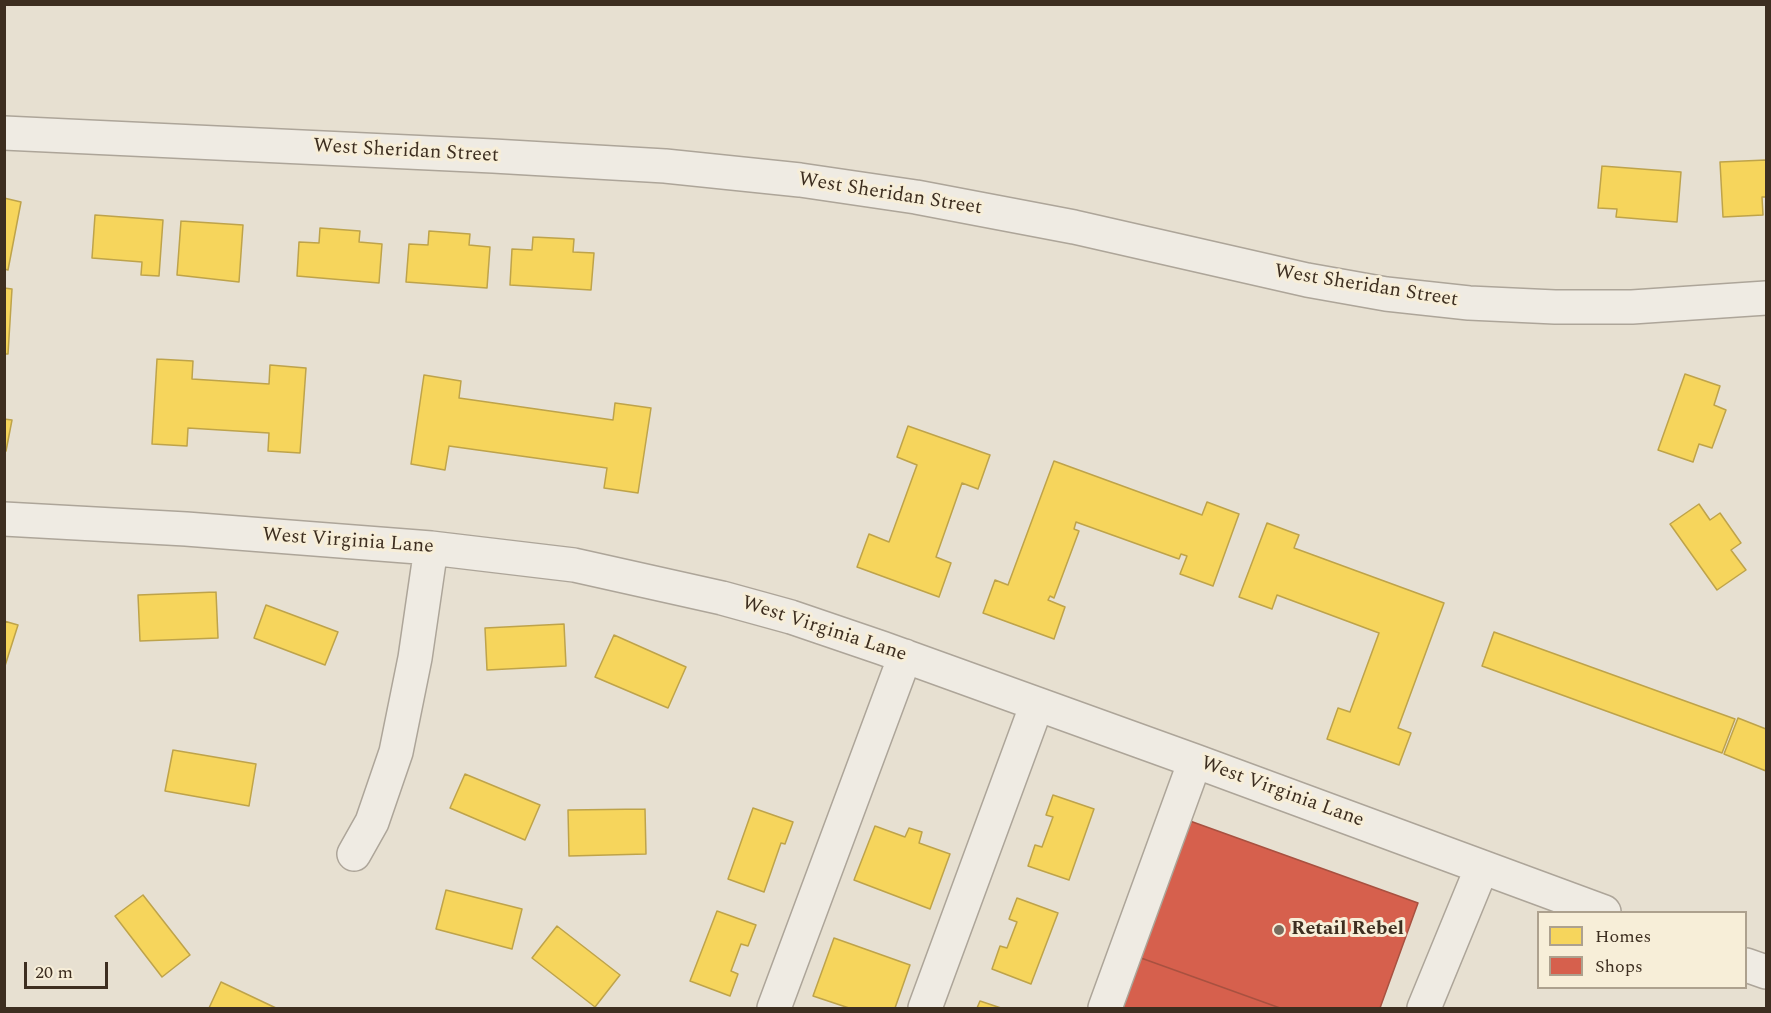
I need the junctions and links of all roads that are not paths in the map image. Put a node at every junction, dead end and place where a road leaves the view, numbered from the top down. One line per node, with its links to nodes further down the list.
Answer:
1 (4, 133): 2 (street, West Sheridan Street)
2 (1767, 298)
3 (4, 519): 4 (street, West Virginia Lane)
4 (431, 548): 5 (street, West Virginia Lane); 8 (street)
5 (905, 656): 6 (street, West Virginia Lane); 13 (street)
6 (1037, 704): 7 (street, West Virginia Lane); 14 (street)
7 (1195, 761): 9 (street, West Virginia Lane); 15 (street)
8 (354, 854)
9 (1482, 867): 10 (street, West Virginia Lane); 16 (street)
10 (1601, 911)
11 (1747, 965): 12 (street)
12 (1767, 972)
13 (774, 1008)
14 (925, 1008)
15 (1105, 1008)
16 (1424, 1008)

